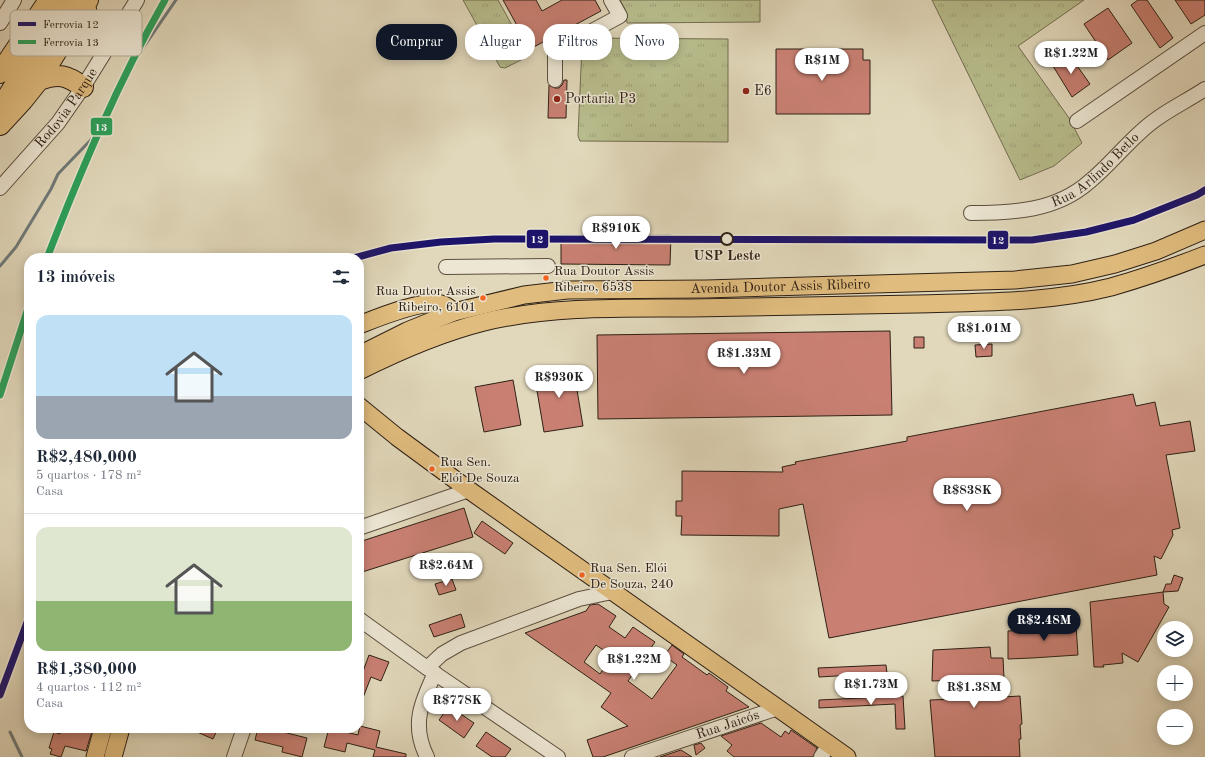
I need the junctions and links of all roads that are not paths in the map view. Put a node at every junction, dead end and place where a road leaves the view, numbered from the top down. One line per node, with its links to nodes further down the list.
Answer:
1 (14, 0): 10 (street)
2 (49, 0): 6 (highway)
3 (137, 0): 9 (street, Rodovia Parque)
4 (611, 0): 18 (street)
5 (81, 1): 7 (highway); 8 (highway)
6 (42, 10)
7 (74, 10)
8 (76, 10)
9 (131, 10)
10 (0, 23)
11 (1205, 33): 22 (street)
12 (11, 56): 16 (highway)
13 (40, 56): 21 (highway)
14 (52, 56): 17 (highway)
15 (102, 56): 19 (street, Rodovia Parque)
16 (0, 73)
17 (39, 80): 19 (highway); 23 (highway)
18 (555, 80)
19 (83, 88): 24 (street, Rodovia Parque)
20 (1205, 89): 25 (street, Rua Arlindo Betlo)
21 (0, 109)
22 (1077, 120)
23 (0, 124)
24 (0, 188)
25 (971, 213)
26 (1205, 230): 30 (main road, Avenida Doutor Assis Ribeiro)
27 (1205, 255): 32 (main road, Avenida Doutor Assis Ribeiro)
28 (548, 266): 29 (street)
29 (446, 268)
30 (454, 312): 31 (main road); 32 (main road); 33 (main road, Avenida Doutor Assis Ribeiro)
31 (364, 323)
32 (444, 334): 34 (main road)
33 (364, 352)
34 (364, 369)
35 (364, 410): 36 (main road)
36 (469, 490): 37 (street); 38 (main road)
37 (364, 526)
38 (597, 581): 39 (main road); 40 (street)
39 (612, 592): 40 (street); 43 (main road)
40 (579, 599): 42 (street)
41 (364, 623): 42 (street)
42 (431, 670): 51 (street); 52 (street)
43 (778, 708): 47 (main road); 53 (street, Rua Jaicós)
44 (102, 733): 48 (main road)
45 (120, 733): 49 (main road)
46 (242, 733): 50 (street)
47 (825, 751): 54 (main road)
48 (95, 757)
49 (113, 757)
50 (234, 757)
51 (427, 757)
52 (558, 757)
53 (632, 757)
54 (847, 757)

